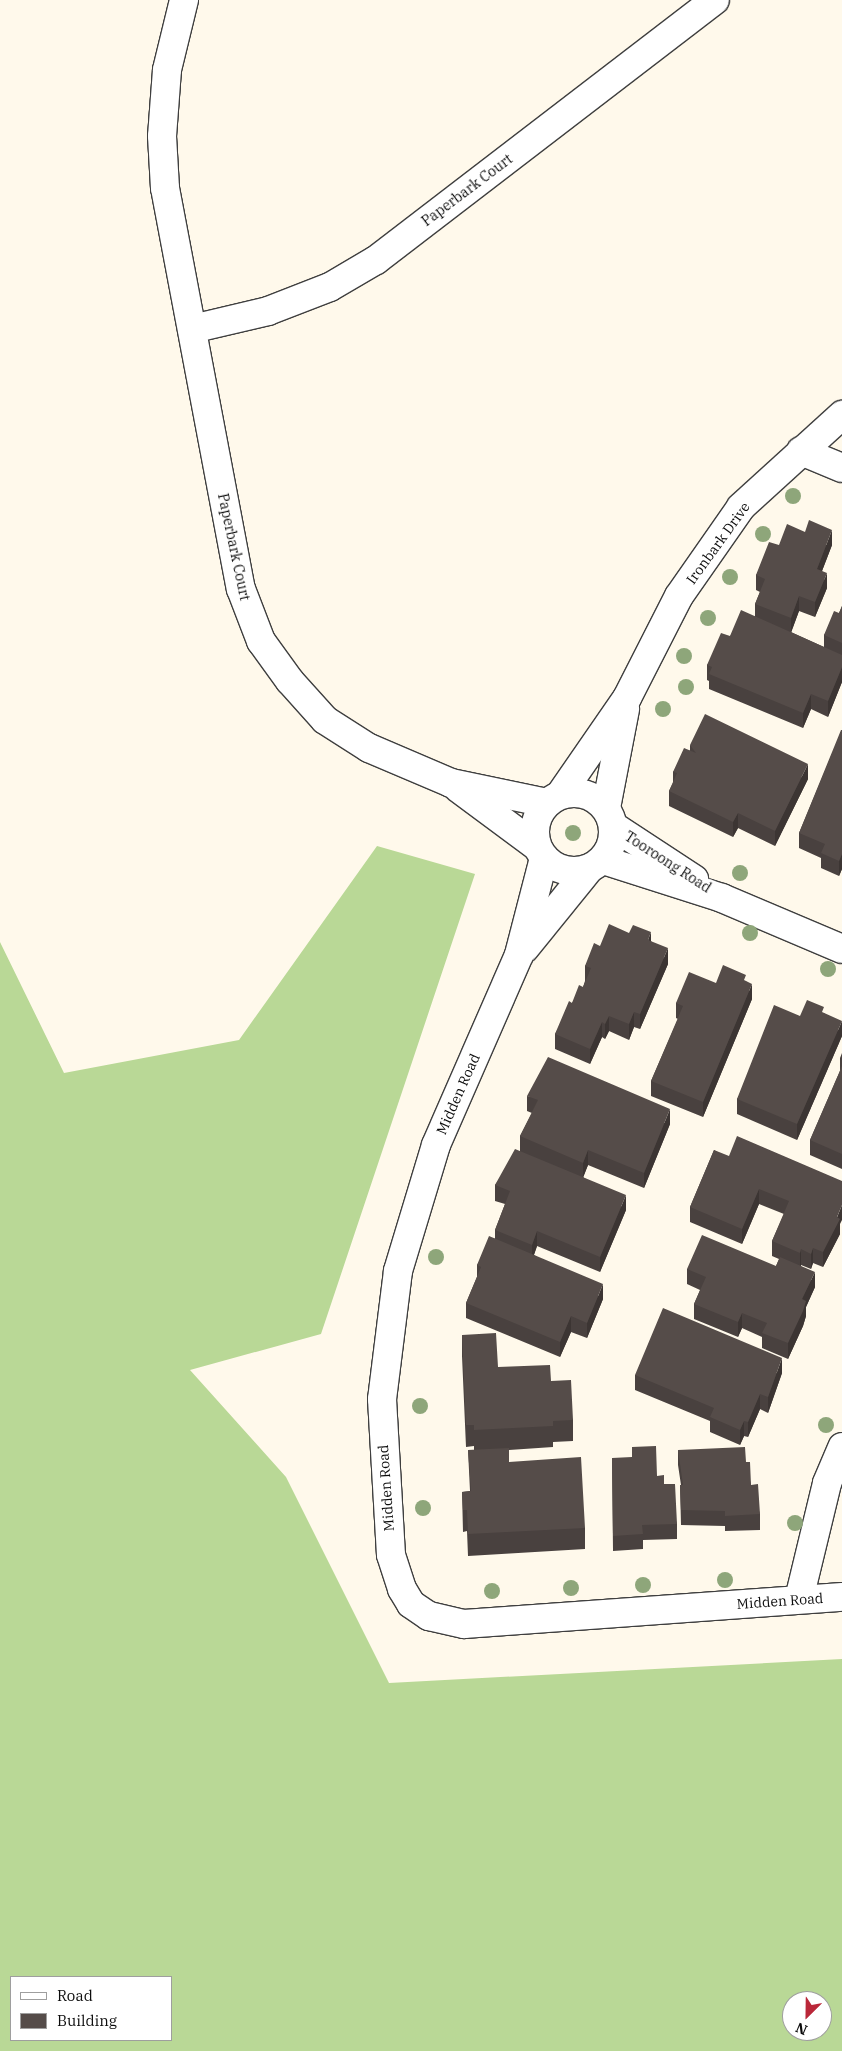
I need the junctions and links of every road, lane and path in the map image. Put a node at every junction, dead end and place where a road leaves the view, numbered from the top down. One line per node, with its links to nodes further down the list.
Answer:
1 (184, 0): 3 (street, Paperbark Court)
2 (715, 0): 3 (street, Paperbark Court)
3 (192, 329): 8 (street, Paperbark Court)
4 (842, 415): 5 (street, Ironbark Drive)
5 (801, 451): 6 (street); 7 (street, Ironbark Drive)
6 (842, 468)
7 (628, 698): 9 (street, Ironbark Drive); 10 (street, Ironbark Drive)
8 (451, 783): 9 (street, Paperbark Court); 11 (street, Paperbark Court)
9 (553, 799): 10 (street); 11 (street)
10 (610, 817): 12 (street); 13 (street, Tooroong Road)
11 (540, 852): 12 (street); 15 (street, Midden Road)
12 (596, 864): 13 (street, Tooroong Road); 15 (street, Midden Road)
13 (722, 898): 14 (street, Tooroong Road)
14 (842, 949)
15 (520, 955): 18 (street, Midden Road)
16 (842, 1447): 18 (street)
17 (842, 1597): 18 (street, Midden Road)
18 (799, 1599)

